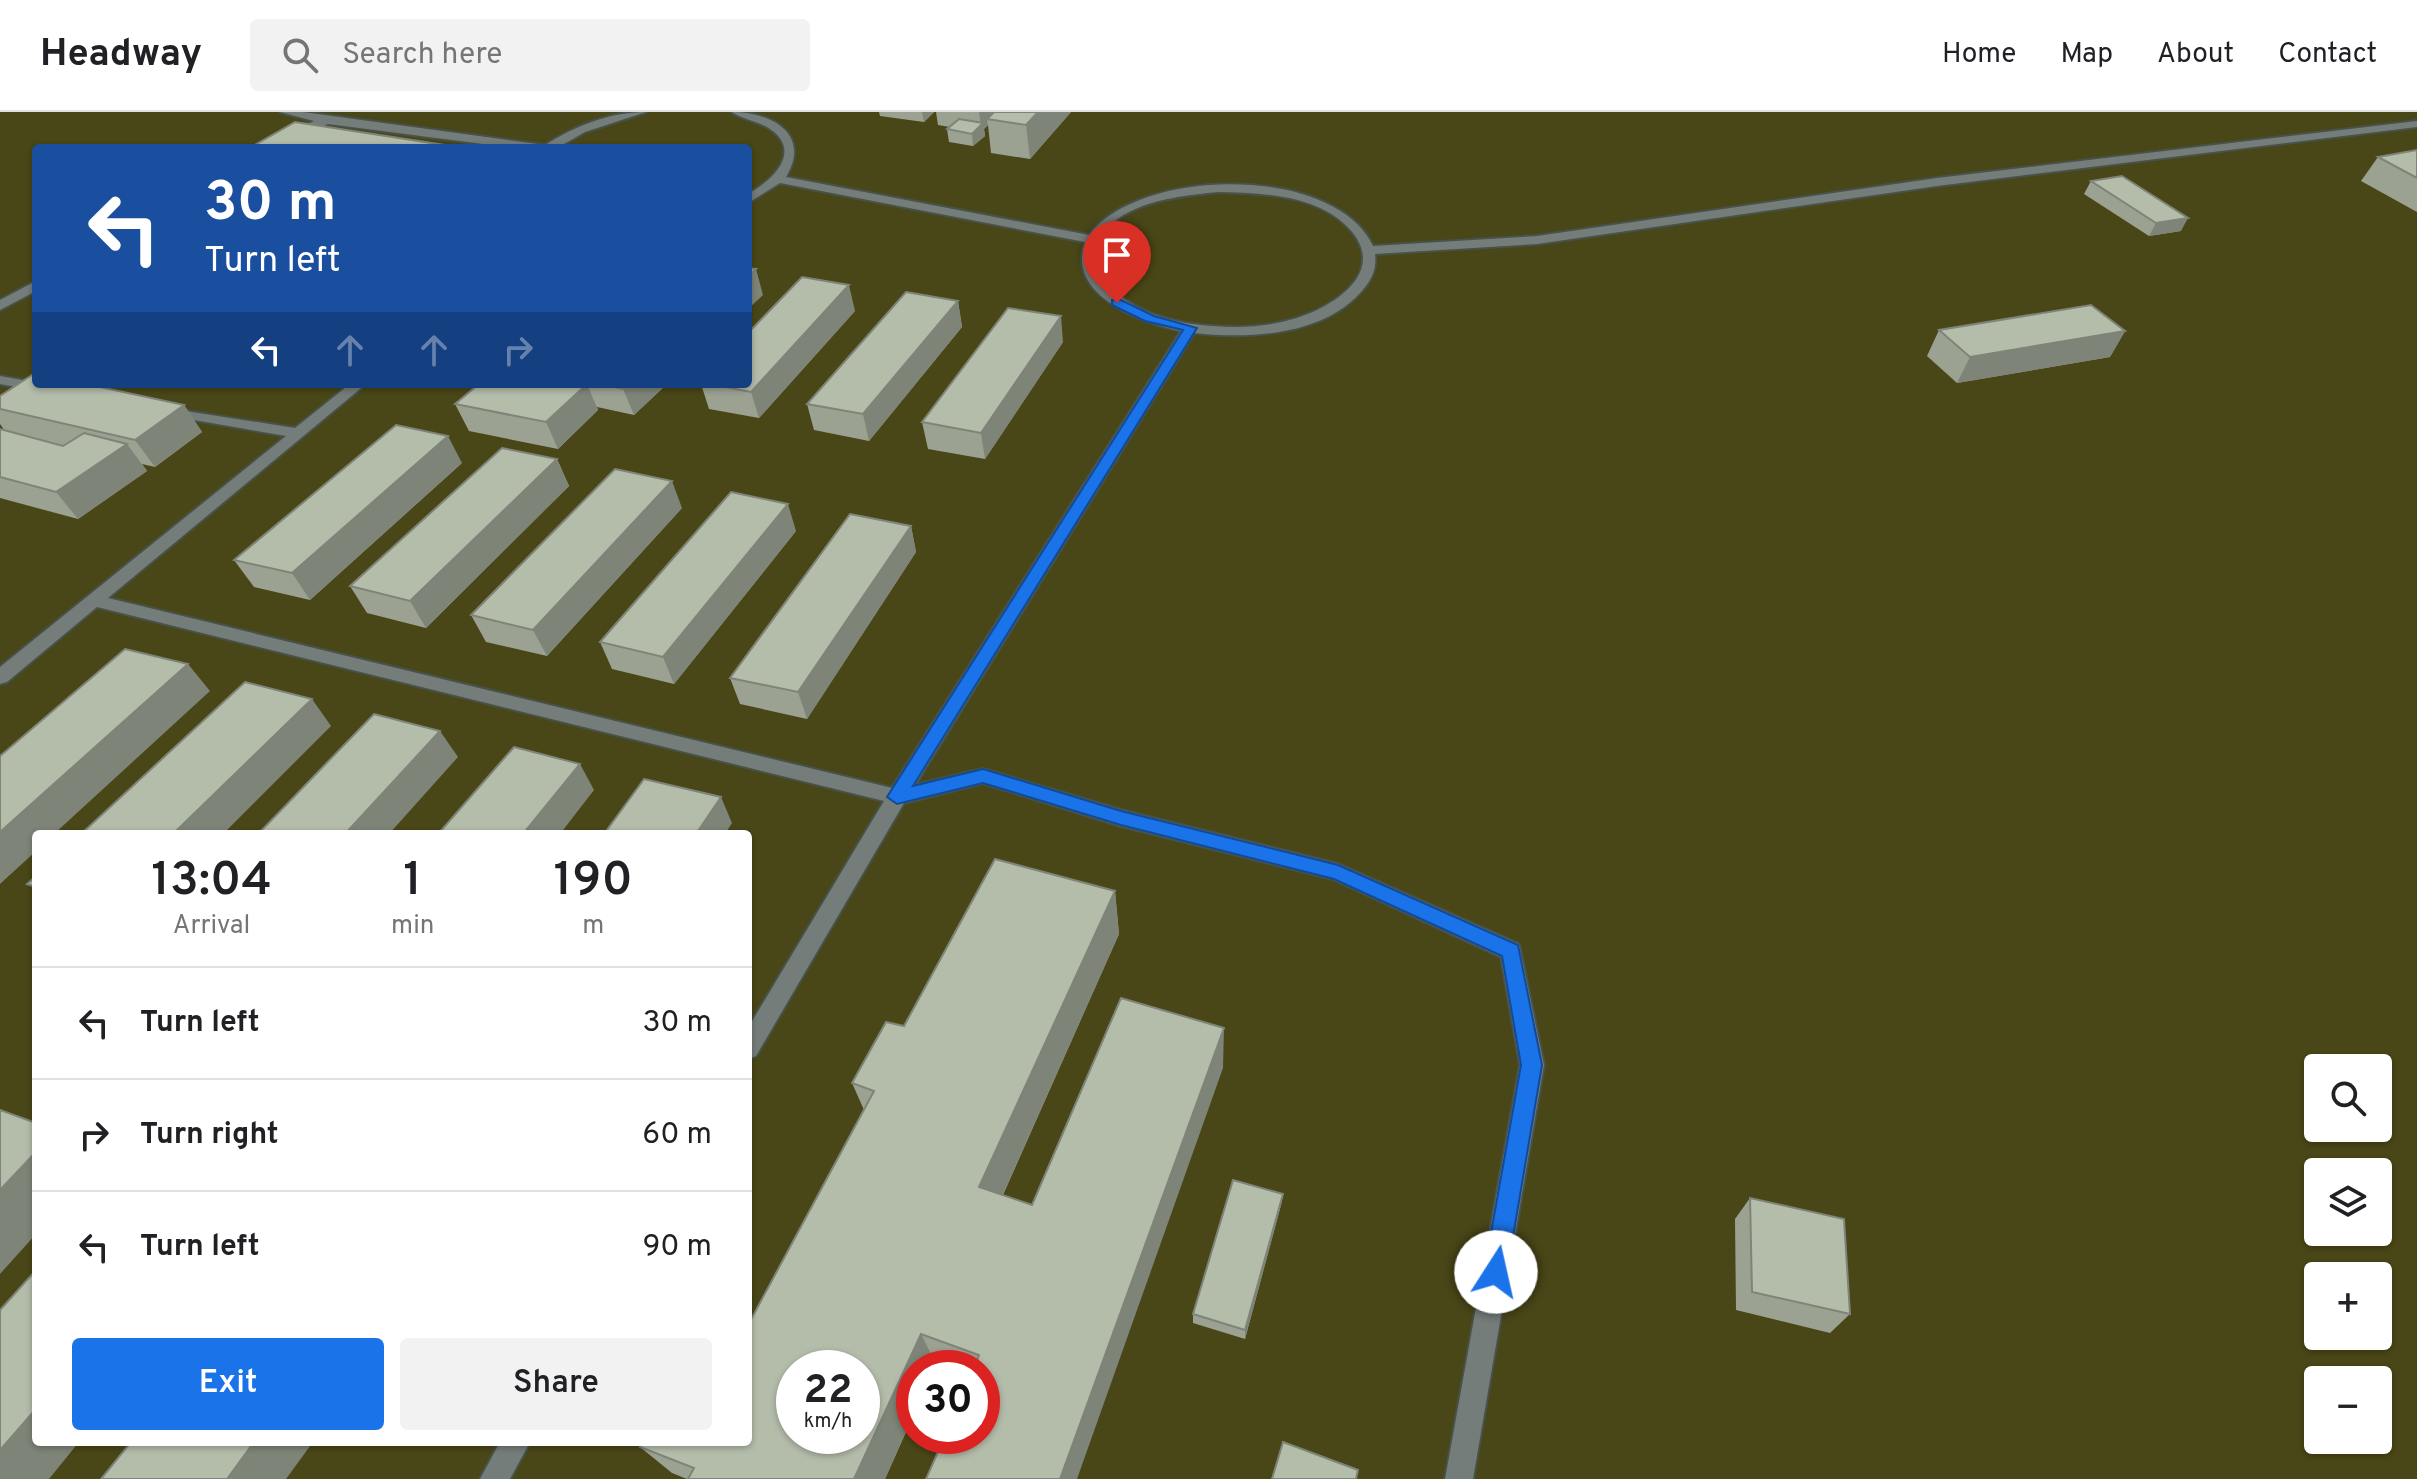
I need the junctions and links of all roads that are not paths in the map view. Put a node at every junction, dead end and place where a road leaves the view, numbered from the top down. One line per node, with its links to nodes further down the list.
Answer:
1 (286, 112): 4 (street)
2 (640, 112): 8 (street)
3 (738, 112): 9 (street)
4 (326, 120): 6 (street); 7 (street)
5 (2417, 124): 12 (street)
6 (275, 144)
7 (510, 144)
8 (555, 144)
9 (778, 179): 10 (street); 11 (street)
10 (752, 196)
11 (1092, 239): 12 (street); 15 (street)
12 (1369, 250): 15 (street)
13 (32, 287): 14 (street)
14 (0, 306)
15 (1190, 328): 25 (street)
16 (0, 380): 17 (street)
17 (32, 386)
18 (45, 388): 20 (street)
19 (354, 388): 22 (street)
20 (62, 391)
21 (156, 408): 22 (street)
22 (296, 433): 23 (street)
23 (95, 601): 24 (street); 25 (street)
24 (0, 677)
25 (897, 797): 26 (street); 29 (street)
26 (752, 1042)
27 (514, 1446): 28 (street)
28 (494, 1479)
29 (1459, 1479)

